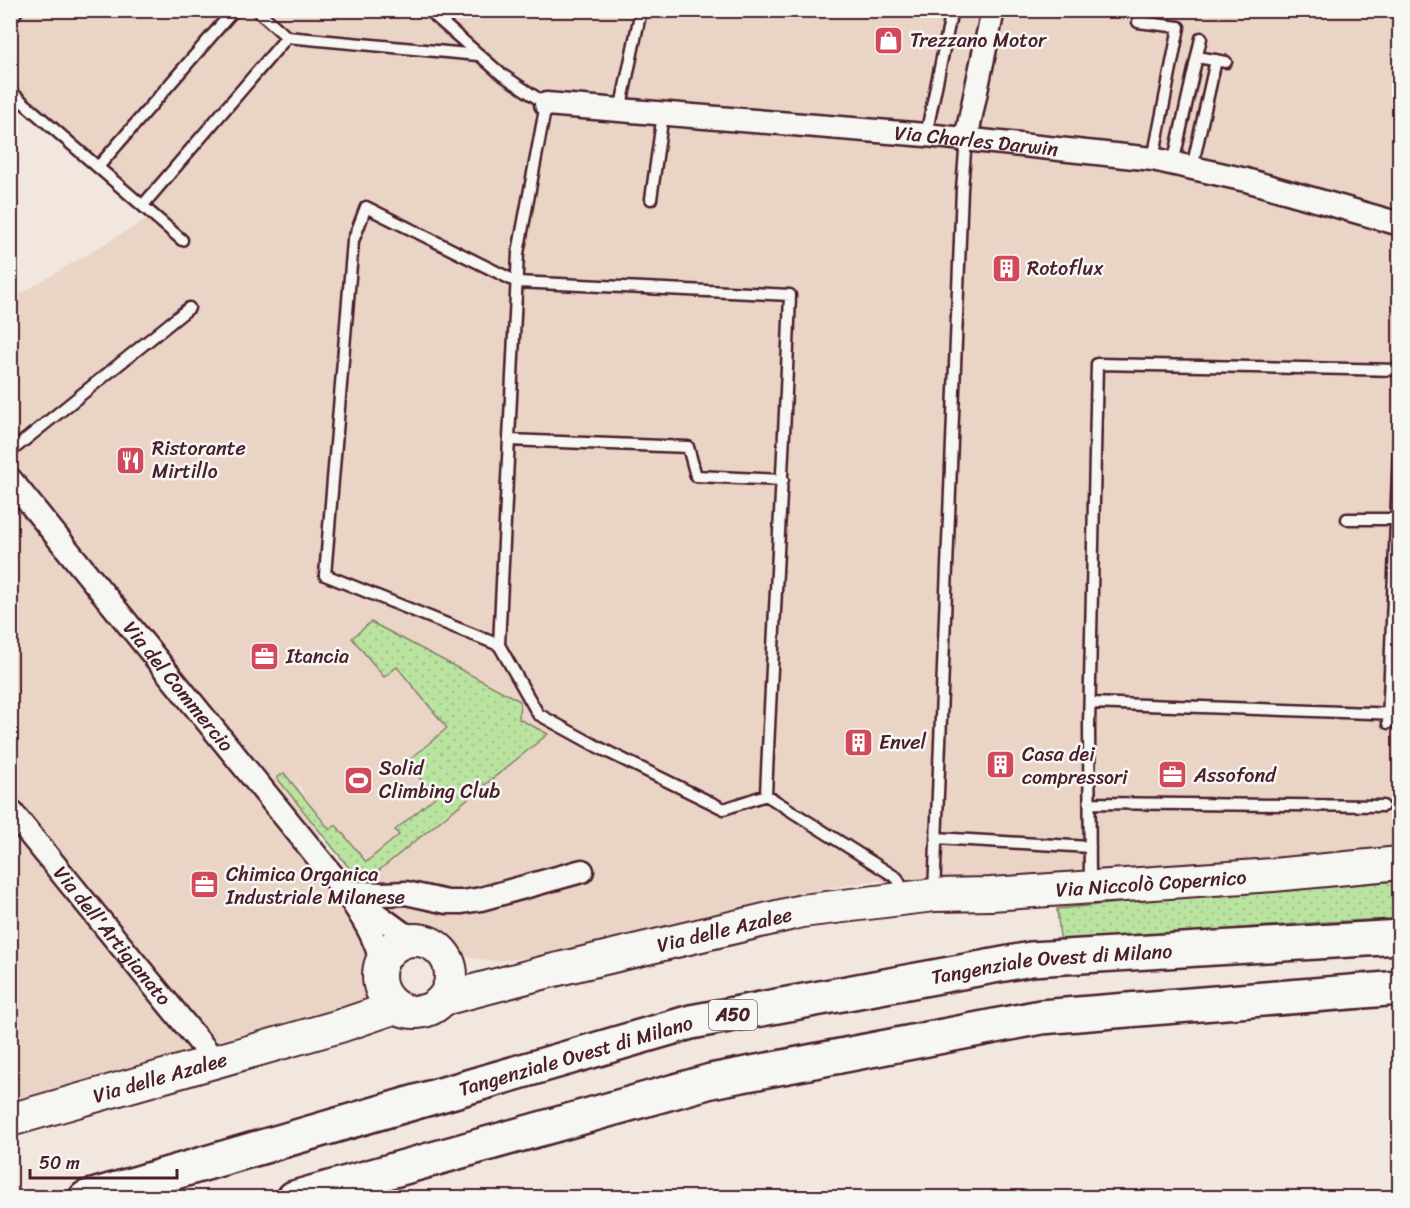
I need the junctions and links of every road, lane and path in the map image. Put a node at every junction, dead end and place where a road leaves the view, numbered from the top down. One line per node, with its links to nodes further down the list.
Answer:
1 (18, 10): 8 (lane)
2 (234, 10): 21 (lane)
3 (257, 10): 10 (lane)
4 (428, 10): 12 (lane)
5 (641, 10): 16 (lane)
6 (952, 10): 18 (lane)
7 (993, 10): 19 (street)
8 (10, 19)
9 (1138, 22): 20 (lane)
10 (287, 37): 12 (lane); 23 (lane)
11 (1200, 38): 13 (lane)
12 (479, 55): 15 (lane)
13 (1197, 57): 20 (lane); 20 (lane)
14 (10, 91): 21 (lane)
15 (546, 104): 16 (street, Via Charles Darwin); 26 (lane)
16 (620, 111): 17 (street, Via Charles Darwin)
17 (663, 114): 18 (street, Via Charles Darwin); 22 (lane)
18 (926, 135): 19 (street, Via Charles Darwin)
19 (966, 138): 20 (street, Via Charles Darwin); 43 (lane)
20 (1173, 164): 24 (street, Via Charles Darwin)
21 (98, 166): 23 (lane)
22 (651, 199)
23 (143, 205): 25 (lane)
24 (1400, 224)
25 (182, 240)
26 (517, 282): 30 (lane); 33 (lane); 36 (lane)
27 (189, 308): 31 (lane)
28 (1400, 370): 37 (lane)
29 (1400, 422): 35 (lane)
30 (509, 440): 33 (lane); 36 (lane)
31 (10, 452)
32 (10, 479): 48 (street, Via del Commercio)
33 (783, 480): 39 (lane)
34 (1347, 519): 35 (lane)
35 (1398, 519): 38 (lane)
36 (499, 645): 39 (lane)
37 (1090, 704): 38 (lane); 40 (lane)
38 (1392, 717)
39 (766, 795): 50 (lane)
40 (1090, 803): 41 (lane); 44 (lane)
41 (1383, 806)
42 (10, 810): 58 (street, Via dell'Artigianato)
43 (936, 838): 44 (lane); 49 (lane)
44 (1090, 847): 47 (lane)
45 (1400, 863): 47 (street, Via Niccolò Copernico)
46 (582, 871): 48 (street)
47 (1090, 887): 49 (street, Via Niccolò Copernico)
48 (346, 892): 52 (street, Via del Commercio); 55 (street, Via del Commercio)
49 (934, 895): 50 (street, Via Niccolò Copernico)
50 (904, 898): 54 (street, Via delle Azalee)
51 (1400, 937): 60 (highway, Tangenziale Ovest di Milano / A50)
52 (421, 941): 53 (street); 55 (street)
53 (449, 967): 54 (street, Via delle Azalee); 57 (street)
54 (546, 972): 57 (street, Via delle Azalee)
55 (387, 987): 57 (street); 58 (street, Via delle Azalee)
56 (1400, 988): 61 (highway)
57 (443, 999)
58 (215, 1061): 59 (street, Via delle Azalee)
59 (10, 1120)
60 (86, 1197)
61 (294, 1197)

